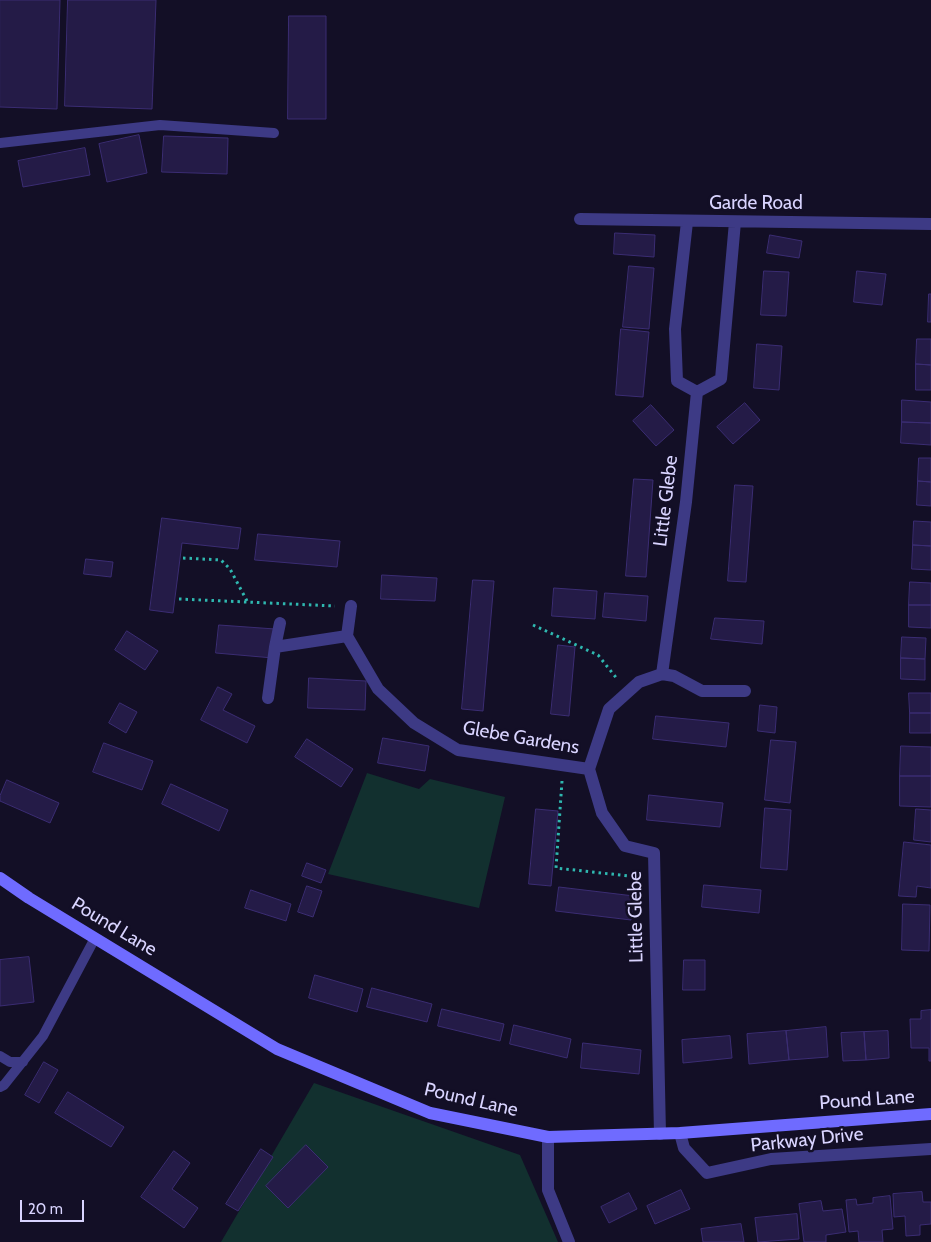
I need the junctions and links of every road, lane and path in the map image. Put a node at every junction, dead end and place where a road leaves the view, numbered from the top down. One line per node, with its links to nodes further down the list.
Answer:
1 (274, 133): 2 (lane)
2 (0, 142)
3 (580, 220): 4 (street, Garde Road)
4 (687, 222): 5 (street, Garde Road); 7 (street)
5 (735, 222): 6 (street, Garde Road); 7 (street)
6 (931, 224)
7 (697, 392): 16 (street, Little Glebe)
8 (183, 558): 10 (path)
9 (179, 599): 10 (path)
10 (248, 602): 11 (path)
11 (351, 606): 14 (street)
12 (280, 623): 15 (street)
13 (533, 625): 18 (path)
14 (347, 636): 15 (street); 20 (street, Glebe Gardens)
15 (275, 647): 19 (street)
16 (662, 674): 17 (street); 18 (street)
17 (744, 691)
18 (628, 692): 21 (street)
19 (268, 698)
20 (563, 765): 21 (street, Glebe Gardens); 23 (path)
21 (589, 769): 23 (street, Little Glebe)
22 (0, 878): 24 (street, Pound Lane)
23 (653, 878): 30 (street, Little Glebe)
24 (95, 938): 26 (lane); 31 (street, Pound Lane)
25 (0, 1056): 26 (lane)
26 (23, 1062): 27 (lane)
27 (0, 1087)
28 (931, 1114): 29 (street, Pound Lane)
29 (680, 1133): 30 (street, Pound Lane); 32 (street, Parkway Drive)
30 (660, 1134): 31 (street, Pound Lane)
31 (548, 1136): 33 (street)
32 (931, 1149)
33 (569, 1242)

